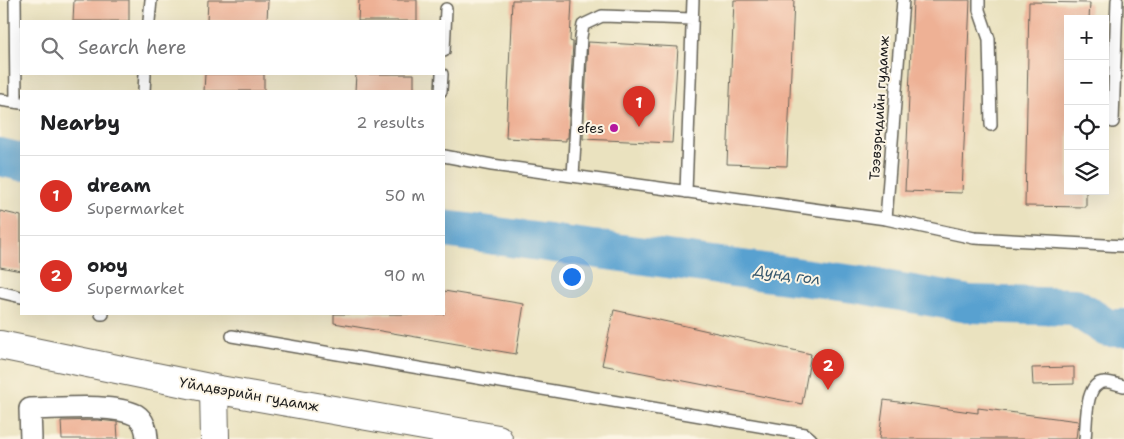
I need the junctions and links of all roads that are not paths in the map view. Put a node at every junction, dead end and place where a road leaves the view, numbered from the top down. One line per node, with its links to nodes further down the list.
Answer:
1 (15, 0): 16 (lane)
2 (151, 0): 9 (lane)
3 (693, 0): 8 (lane)
4 (903, 0): 22 (lane, Тээвэрчдийн гудамж)
5 (979, 0): 18 (lane)
6 (1117, 0): 17 (lane)
7 (446, 9): 10 (lane)
8 (692, 19): 20 (lane); 21 (lane)
9 (150, 20)
10 (445, 30)
11 (146, 75): 13 (lane)
12 (442, 75): 14 (lane)
13 (144, 90)
14 (442, 90)
15 (0, 100): 16 (lane)
16 (18, 102)
17 (1113, 122)
18 (991, 125)
19 (445, 156): 20 (lane)
20 (572, 176): 21 (lane)
21 (686, 192): 22 (lane)
22 (886, 219): 23 (lane)
23 (1124, 246)
24 (0, 292): 25 (lane)
25 (20, 297)
26 (232, 336): 34 (lane)
27 (0, 345): 29 (main road, Yйлдвэрийн гудамж)
28 (1124, 386): 35 (lane)
29 (214, 389): 32 (main road); 33 (main road, Yйлдвэрийн гудамж)
30 (31, 439): 31 (street)
31 (147, 439)
32 (215, 439)
33 (498, 439)
34 (811, 439)
35 (1085, 439)

